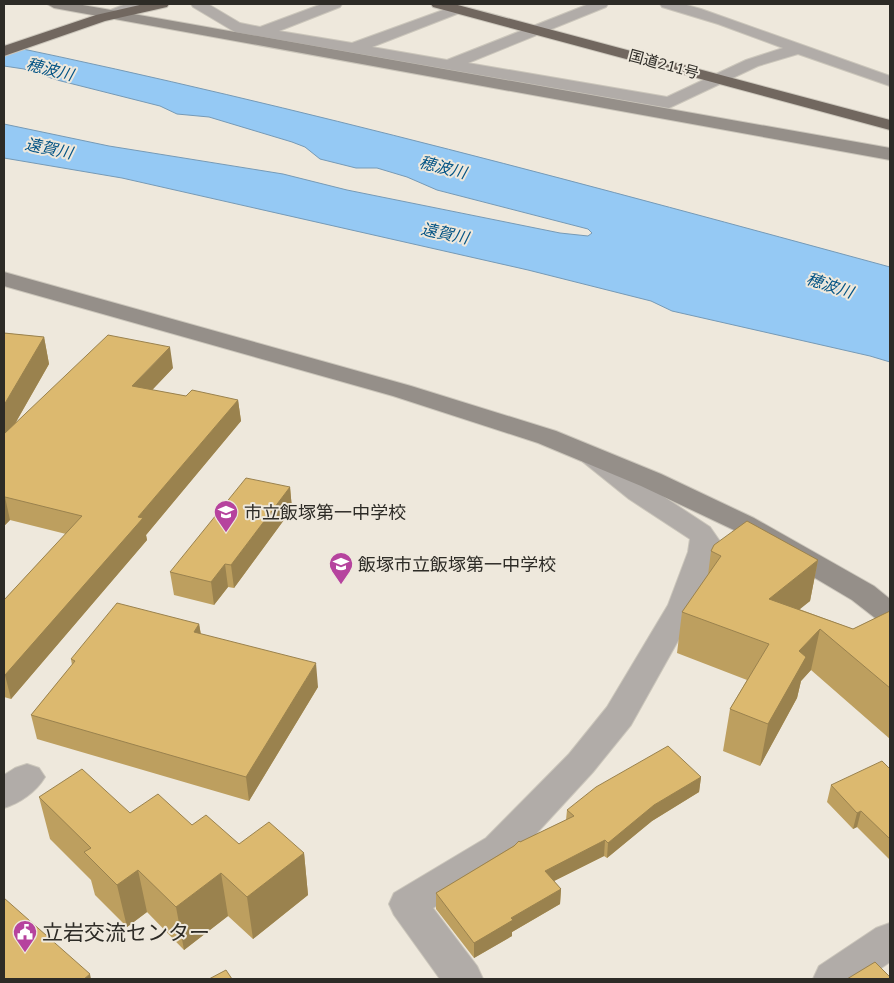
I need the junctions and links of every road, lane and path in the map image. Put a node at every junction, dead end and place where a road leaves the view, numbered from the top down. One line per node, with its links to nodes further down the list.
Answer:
1 (54, 4): 10 (street)
2 (138, 4): 10 (street)
3 (162, 4): 10 (highway)
4 (198, 4): 12 (street)
5 (334, 4): 12 (street)
6 (438, 4): 9 (highway, 国道211号)
7 (601, 4): 11 (street)
8 (668, 4): 14 (street)
9 (457, 9): 11 (highway, 国道211号); 13 (street)
10 (107, 16): 15 (highway); 20 (street)
11 (534, 30): 16 (street); 17 (highway, 国道211号)
12 (261, 32): 13 (street)
13 (353, 49): 16 (street)
14 (798, 49): 17 (street); 18 (street)
15 (4, 51)
16 (449, 65): 17 (street)
17 (716, 78): 19 (highway, 国道211号)
18 (890, 81)
19 (890, 125)
20 (890, 154)
21 (4, 279): 22 (street)
22 (592, 456): 23 (street); 25 (street)
23 (890, 614)
24 (890, 940): 26 (street)
25 (463, 979)
26 (834, 979)

